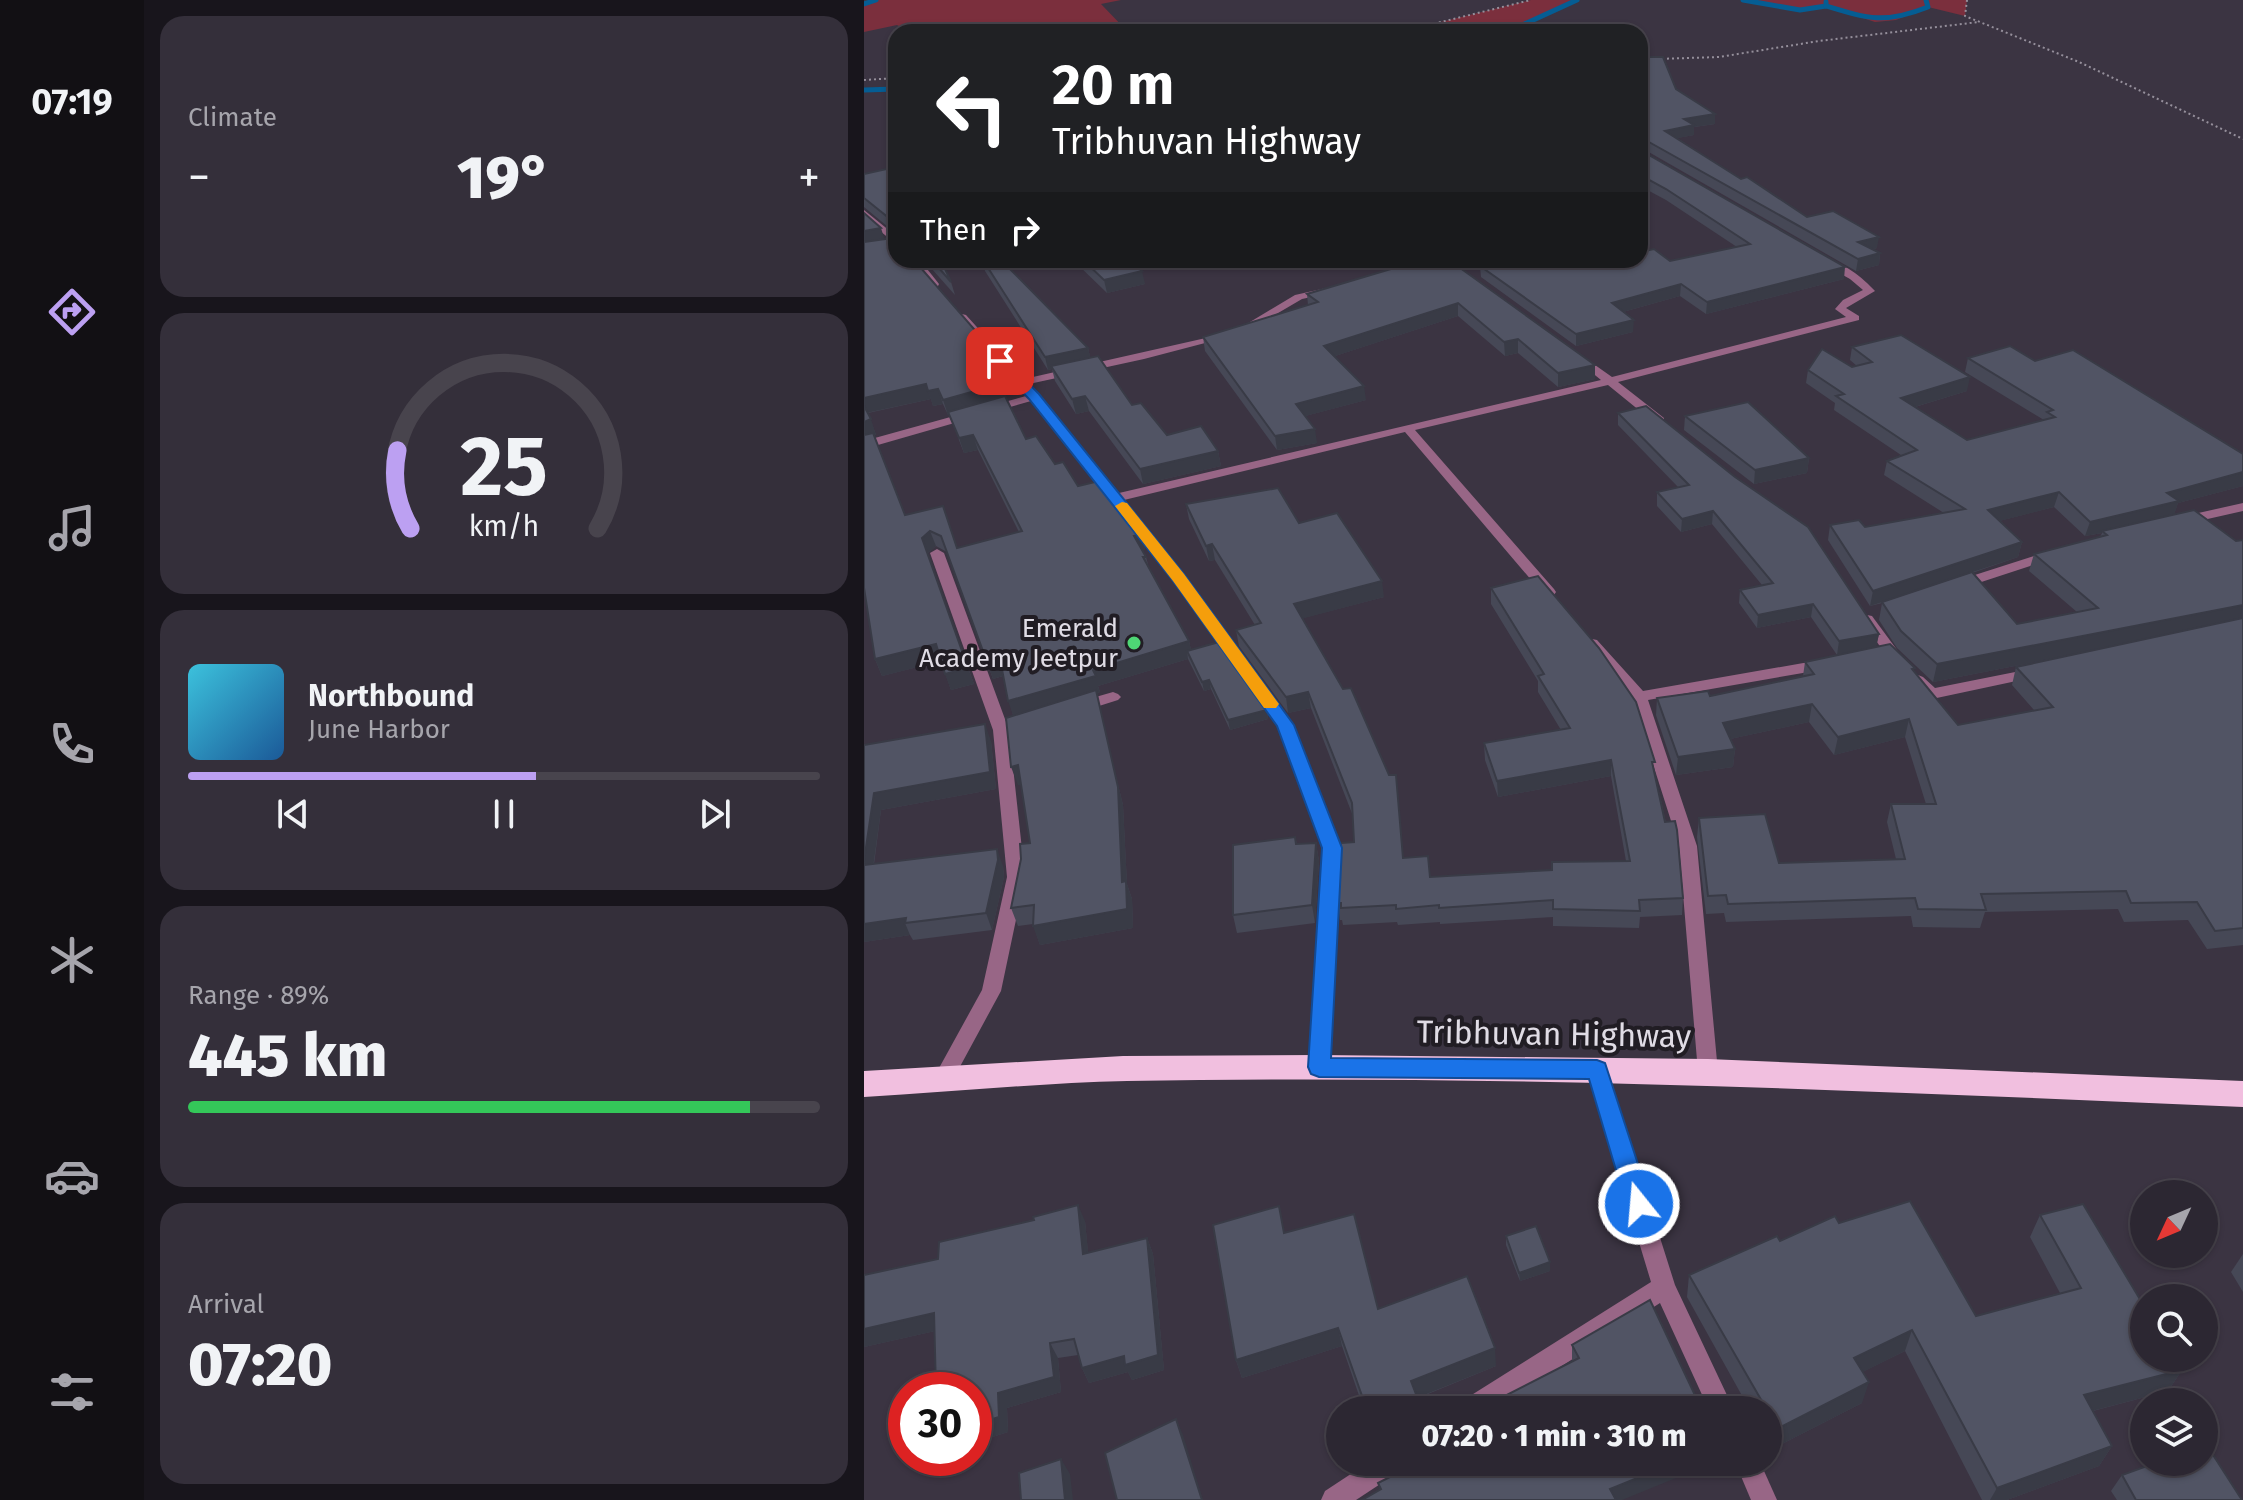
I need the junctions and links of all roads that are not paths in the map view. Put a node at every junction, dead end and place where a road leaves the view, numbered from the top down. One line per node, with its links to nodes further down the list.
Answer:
1 (864, 213): 2 (street)
2 (888, 240)
3 (1813, 254): 7 (street)
4 (921, 268): 8 (street)
5 (1338, 288): 8 (street)
6 (1565, 347): 7 (street)
7 (1613, 382): 10 (street); 11 (street)
8 (1019, 383): 9 (street)
9 (1034, 397): 12 (street); 13 (street)
10 (1671, 429)
11 (1409, 430): 13 (street); 19 (street)
12 (864, 445)
13 (1116, 498): 27 (street)
14 (2243, 507): 15 (street)
15 (2168, 524)
16 (2065, 550): 18 (street)
17 (937, 553): 30 (street)
18 (1937, 593)
19 (1560, 606)
20 (1868, 611): 23 (street)
21 (1580, 629): 25 (street)
22 (1843, 661): 25 (street)
23 (2049, 670)
24 (1113, 697): 26 (street)
25 (1639, 697): 29 (street)
26 (1057, 713)
27 (1319, 1067): 28 (highway, Tribhuvan Highway); 30 (highway, Tribhuvan Highway)
28 (1597, 1070): 29 (highway, Tribhuvan Highway); 33 (street)
29 (1708, 1072): 32 (highway, Tribhuvan Highway)
30 (943, 1079): 31 (highway, Tribhuvan Highway)
31 (864, 1084)
32 (2243, 1094)
33 (1664, 1287): 34 (street); 35 (street)
34 (1493, 1396)
35 (1715, 1396)
36 (1370, 1476): 38 (street)
37 (1753, 1476): 39 (street)
38 (1334, 1500)
39 (1764, 1500)

